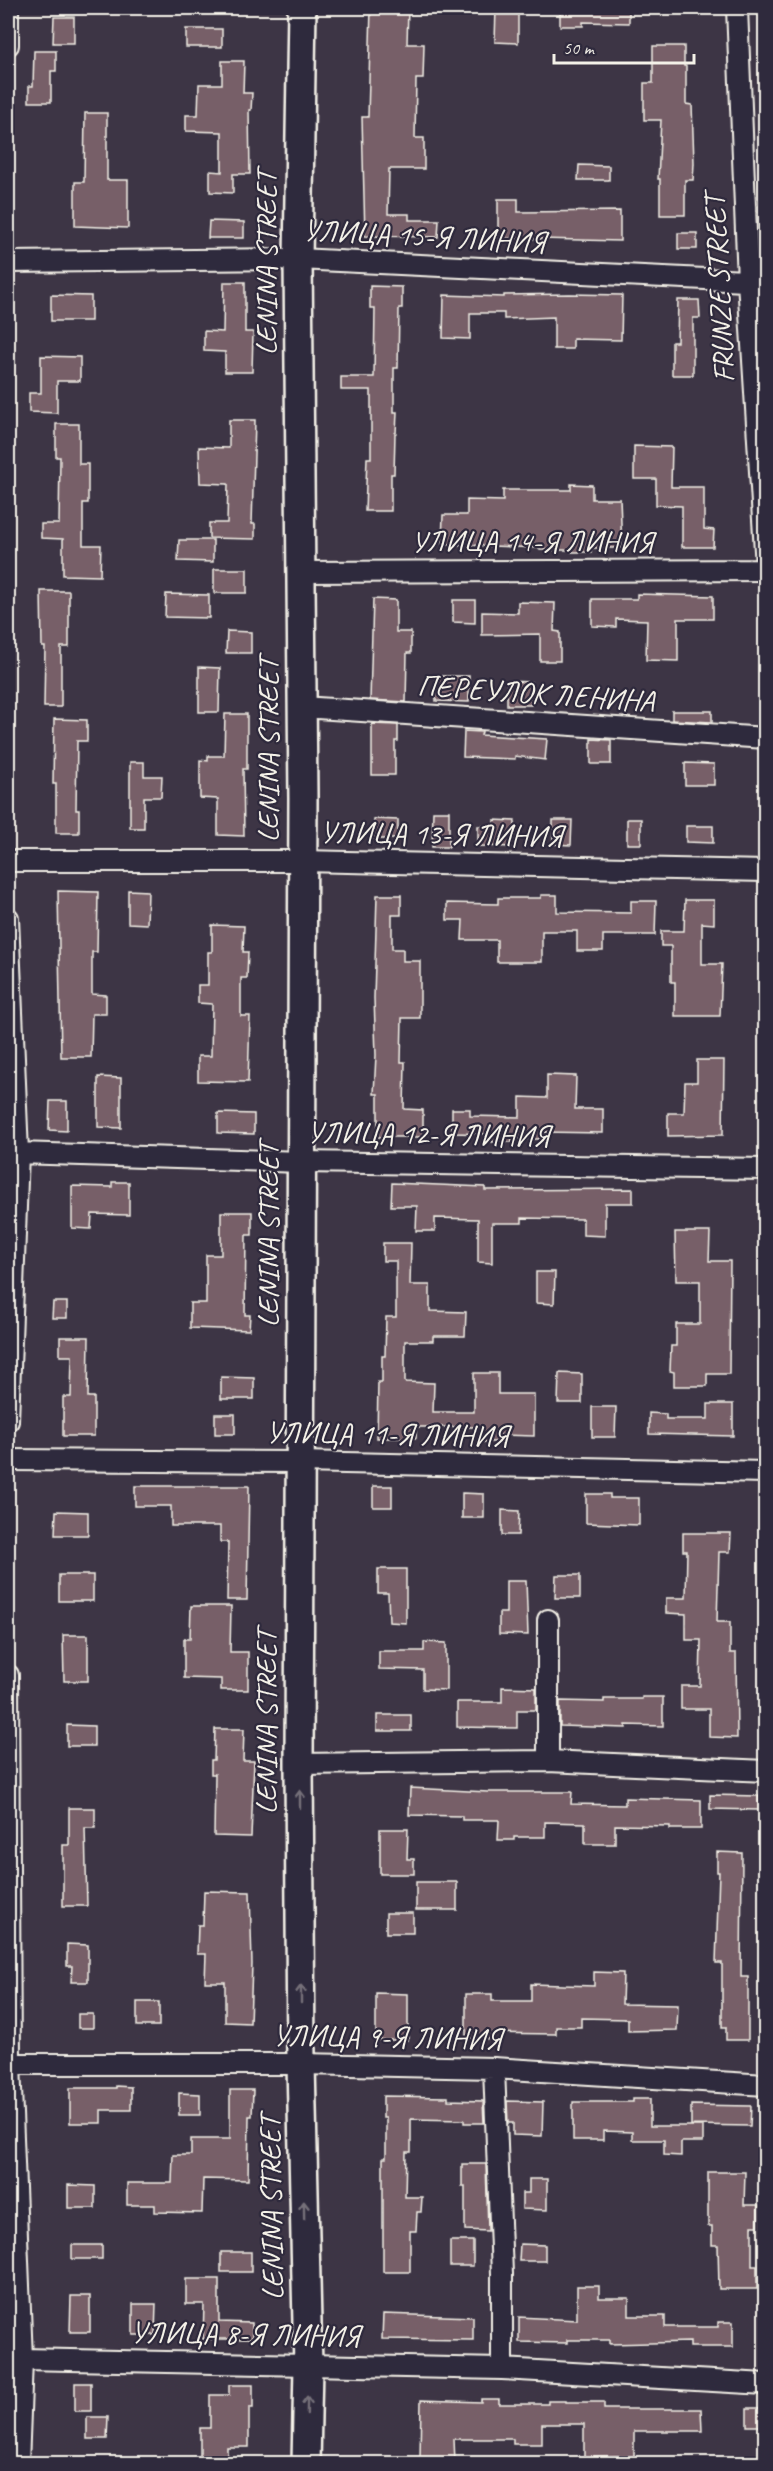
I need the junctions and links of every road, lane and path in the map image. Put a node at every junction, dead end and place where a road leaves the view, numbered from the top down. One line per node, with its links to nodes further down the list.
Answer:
1 (8, 8): 4 (street)
2 (302, 8): 5 (main road, LENINA STREET)
3 (737, 8): 7 (street, FRUNZE STREET)
4 (8, 45)
5 (298, 259): 6 (street, УЛИЦА 15-Я ЛИНИЯ); 7 (street, УЛИЦА 15-Я ЛИНИЯ); 9 (main road, LENINA STREET)
6 (8, 262)
7 (757, 282): 8 (street, FRUNZE STREET)
8 (765, 568): 9 (street, УЛИЦА 14-Я ЛИНИЯ)
9 (300, 572): 10 (main road, LENINA STREET)
10 (302, 707): 11 (street, ПЕРЕУЛОК ЛЕНИНА); 13 (main road, LENINA STREET)
11 (765, 738)
12 (8, 861): 13 (street, УЛИЦА 13-Я ЛИНИЯ)
13 (302, 861): 14 (street, УЛИЦА 13-Я ЛИНИЯ); 17 (main road, LENINA STREET)
14 (765, 871)
15 (8, 918): 16 (street)
16 (18, 1153): 17 (street, УЛИЦА 12-Я ЛИНИЯ); 19 (street)
17 (302, 1162): 18 (street, УЛИЦА 12-Я ЛИНИЯ); 21 (main road, LENINA STREET)
18 (765, 1169)
19 (8, 1421)
20 (8, 1460): 21 (street, УЛИЦА 11-Я ЛИНИЯ)
21 (299, 1462): 22 (street, УЛИЦА 11-Я ЛИНИЯ); 26 (main road, LENINA STREET)
22 (765, 1472)
23 (549, 1620): 25 (street)
24 (8, 1676): 28 (street)
25 (548, 1761): 26 (street); 27 (street)
26 (299, 1764): 29 (main road, LENINA STREET, one-way to 26)
27 (765, 1771)
28 (9, 2064): 29 (street, УЛИЦА 9-Я ЛИНИЯ); 32 (street)
29 (301, 2064): 30 (street, УЛИЦА 9-Я ЛИНИЯ); 33 (main road, LENINA STREET, one-way to 29)
30 (494, 2068): 31 (street, УЛИЦА 9-Я ЛИНИЯ); 34 (street)
31 (765, 2085)
32 (22, 2359): 33 (street, УЛИЦА 8-Я ЛИНИЯ); 36 (street)
33 (308, 2366): 34 (street, УЛИЦА 8-Я ЛИНИЯ); 37 (main road, LENINA STREET, one-way to 33)
34 (502, 2369): 35 (street, УЛИЦА 8-Я ЛИНИЯ)
35 (765, 2384)
36 (18, 2463)
37 (306, 2463)

